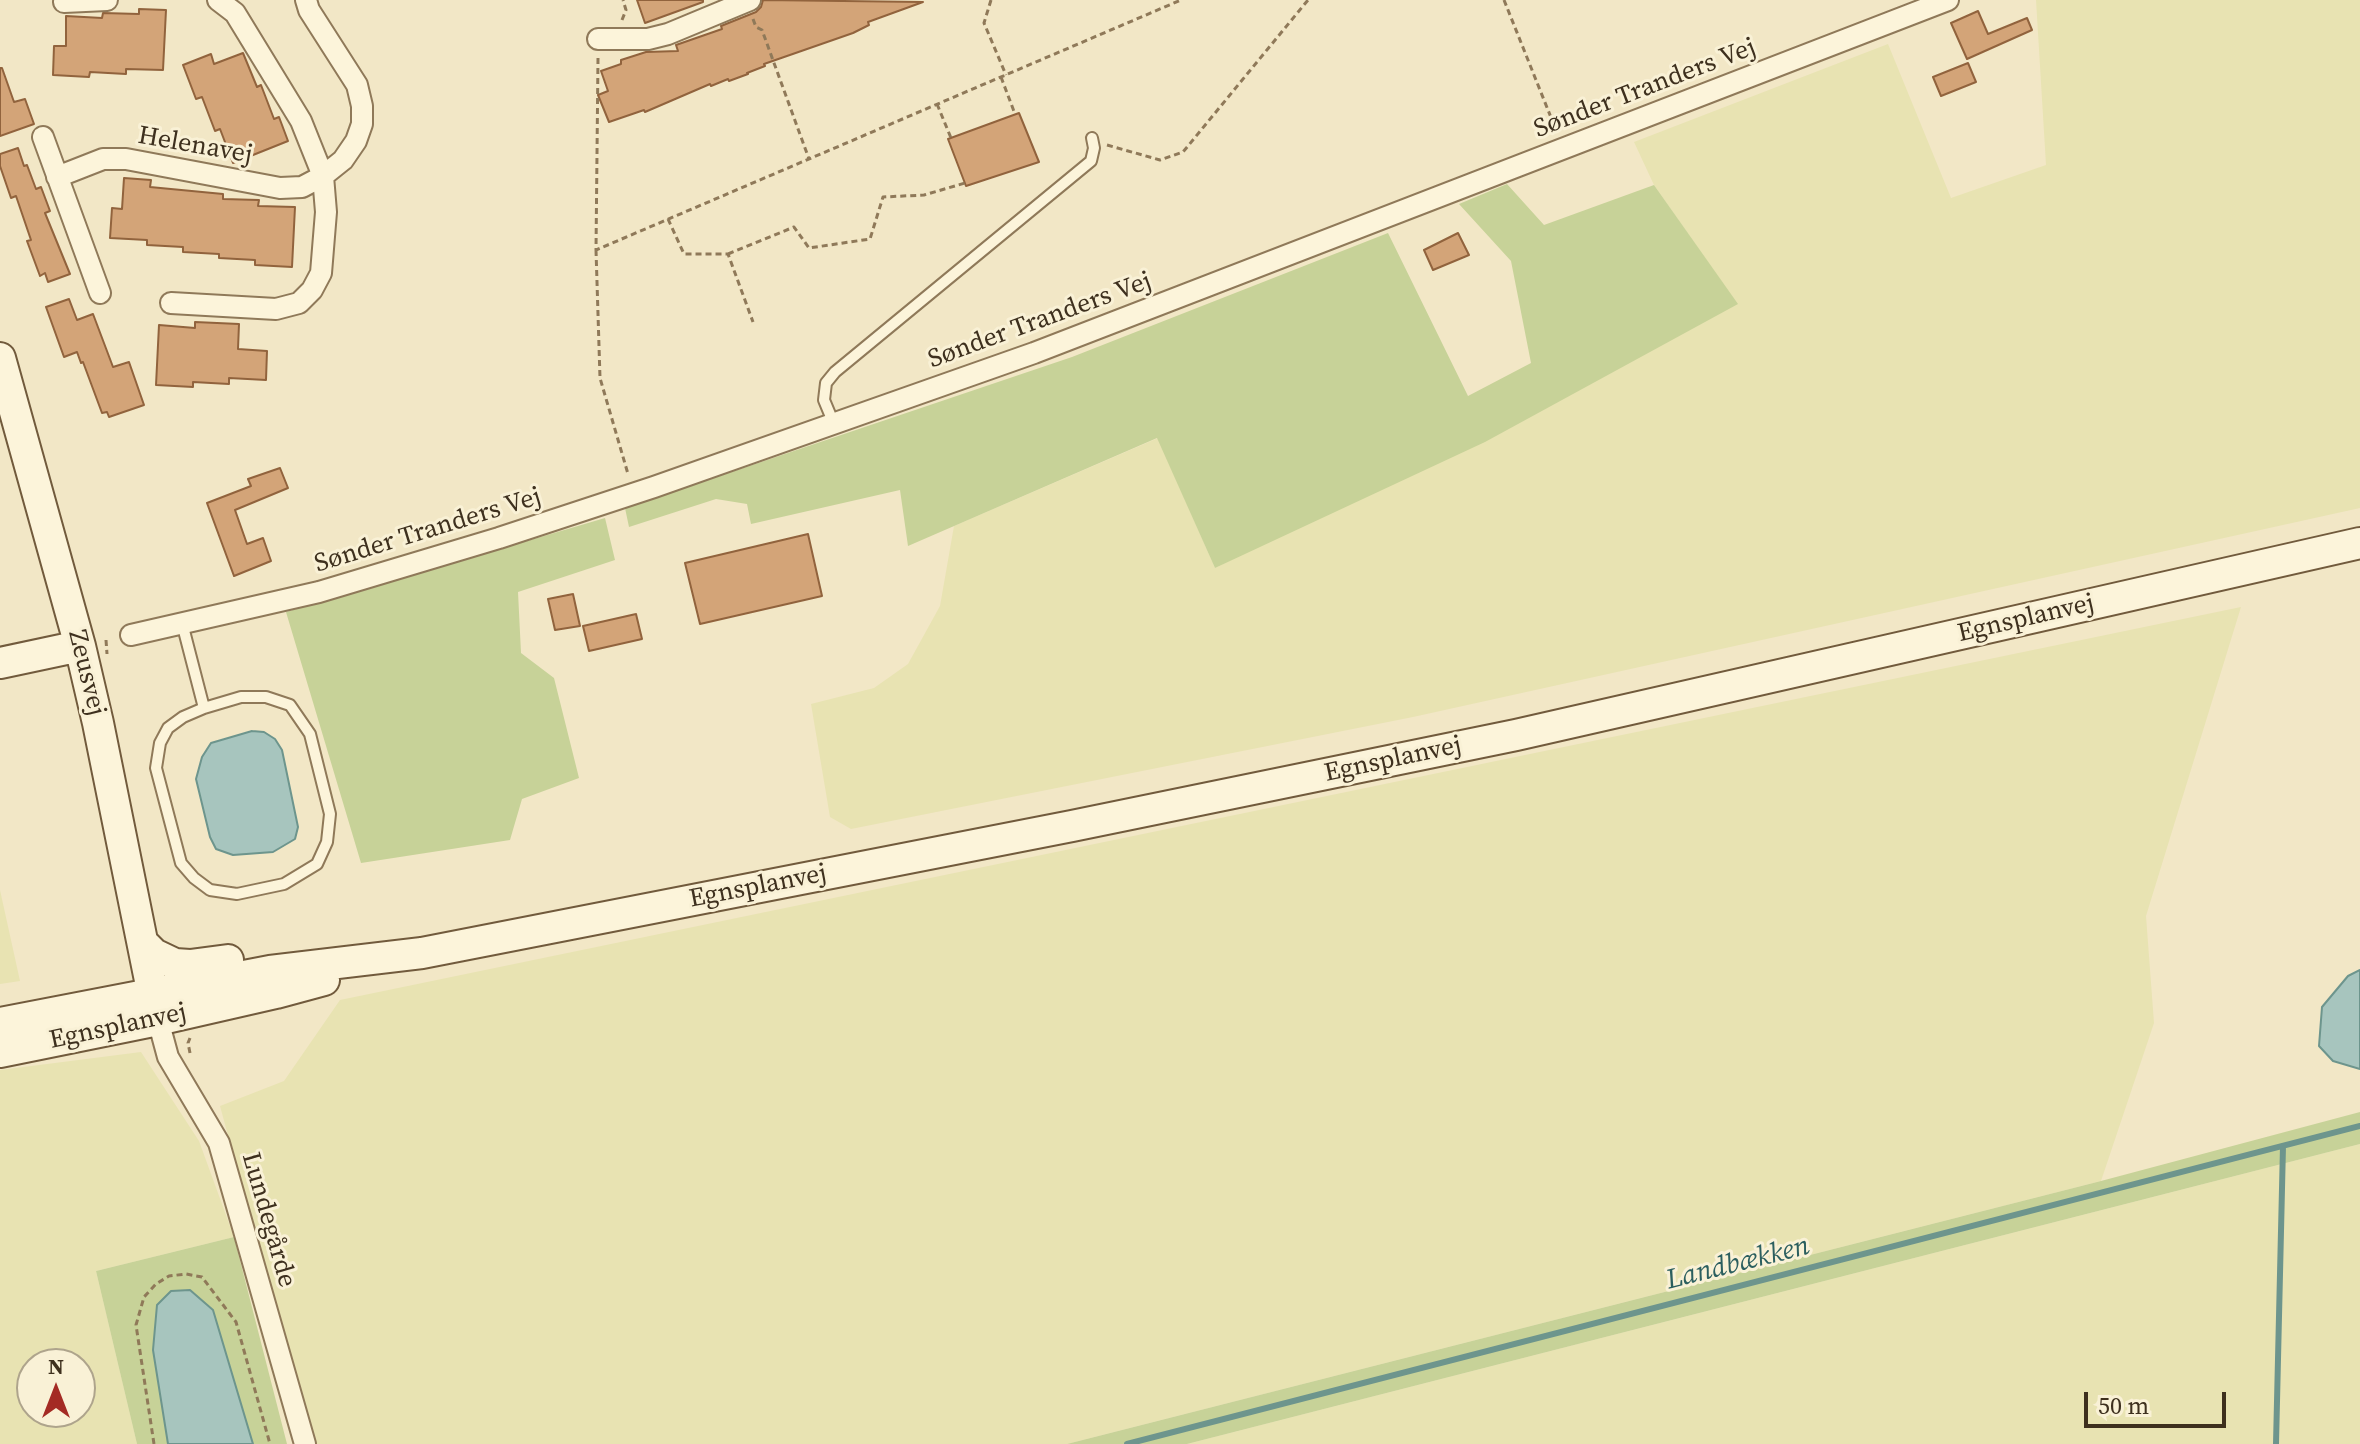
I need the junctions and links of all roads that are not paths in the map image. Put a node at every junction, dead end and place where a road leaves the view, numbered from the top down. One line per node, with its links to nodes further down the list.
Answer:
1 (107, 0): 6 (street)
2 (218, 0): 10 (street)
3 (306, 0): 10 (street, Helenavej)
4 (1948, 0): 15 (street, Sønder Tranders Vej)
5 (748, 1): 7 (street)
6 (64, 2)
7 (598, 39)
8 (43, 137): 11 (street)
9 (1093, 141): 15 (lane)
10 (323, 176): 11 (street, Helenavej); 13 (street)
11 (57, 177): 12 (street)
12 (100, 293)
13 (171, 303)
14 (0, 358): 19 (main road, Zeusvej)
15 (834, 424): 17 (street, Sønder Tranders Vej)
16 (2360, 543): 22 (main road, Egnsplanvej)
17 (182, 623): 18 (street, Sønder Tranders Vej); 21 (lane)
18 (131, 635)
19 (98, 648): 20 (main road); 23 (main road, Zeusvej)
20 (0, 663)
21 (204, 708): 21 (lane)
22 (572, 923): 23 (main road); 24 (main road, Egnsplanvej)
23 (144, 944): 24 (main road, Zeusvej)
24 (155, 1006): 25 (main road, Egnsplanvej); 26 (main road, Egnsplanvej); 27 (street, Lundegårde)
25 (0, 1023)
26 (0, 1052)
27 (305, 1444)

